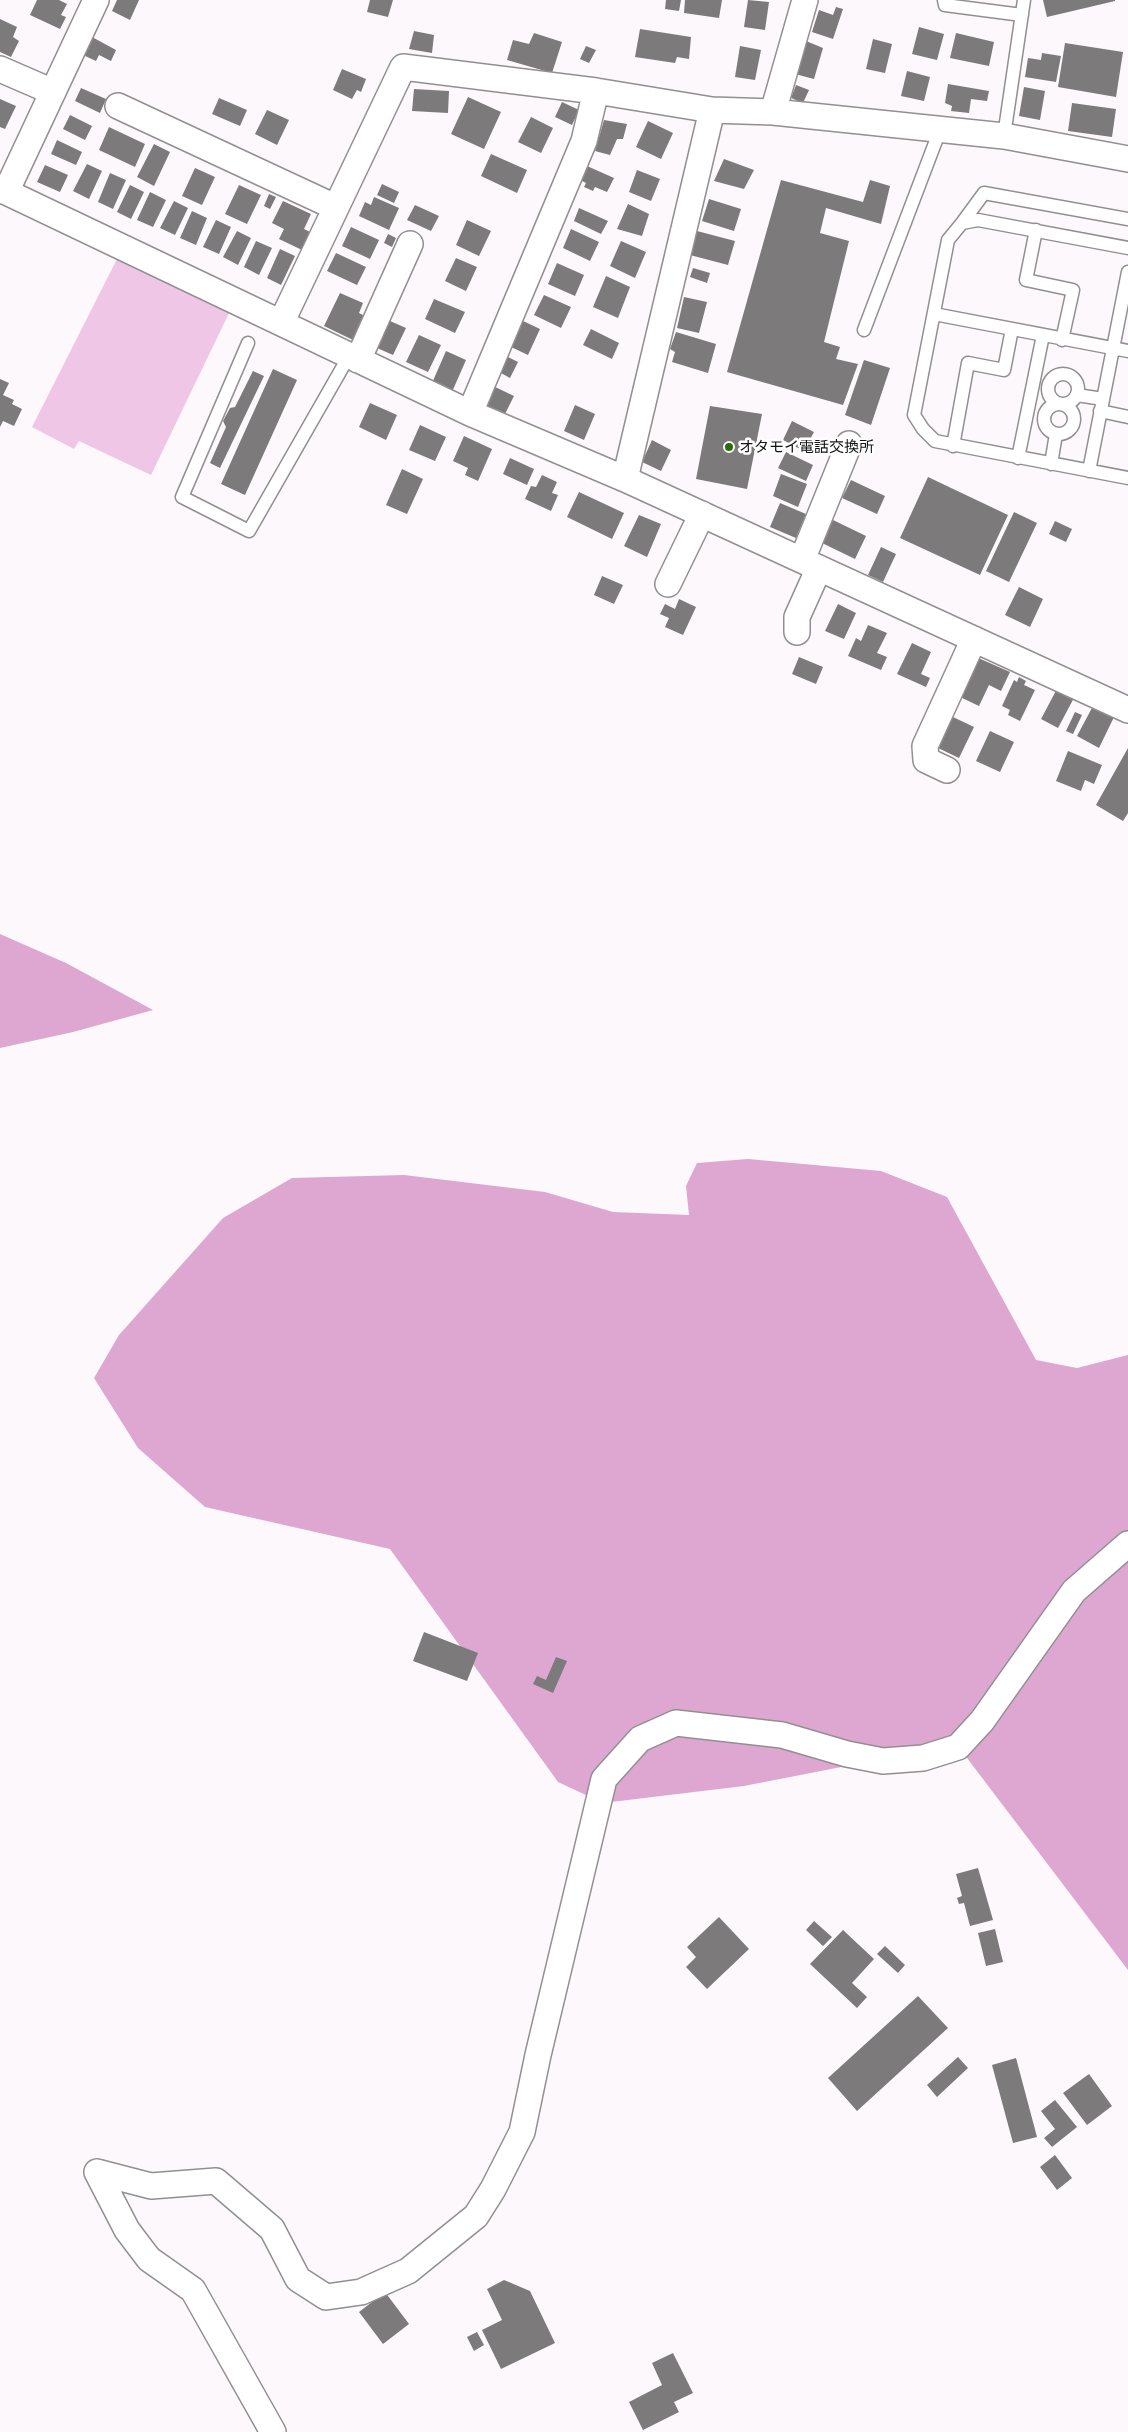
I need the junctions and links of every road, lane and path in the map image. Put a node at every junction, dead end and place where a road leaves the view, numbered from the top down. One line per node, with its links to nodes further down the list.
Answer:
1 (96, 0): 8 (street)
2 (805, 0): 11 (street)
3 (944, 0): 5 (lane)
4 (1024, 0): 5 (lane)
5 (1022, 15): 13 (lane)
6 (0, 68): 8 (street)
7 (596, 91): 10 (street); 16 (street); 36 (street)
8 (53, 92): 15 (street)
9 (118, 106): 16 (street)
10 (712, 110): 11 (street); 45 (street)
11 (773, 112): 12 (street)
12 (940, 130): 13 (street); 26 (lane)
13 (1004, 136): 14 (street)
14 (1128, 159)
15 (3, 190): 24 (street)
16 (335, 207): 24 (street)
17 (1128, 219): 18 (lane)
18 (962, 223): 19 (lane); 23 (lane)
19 (1036, 230): 21 (lane); 28 (lane)
20 (410, 244): 32 (street)
21 (1128, 248)
22 (1128, 272): 30 (lane)
23 (934, 314): 25 (lane); 40 (lane)
24 (281, 323): 32 (street)
25 (1012, 329): 27 (lane); 40 (lane)
26 (864, 330)
27 (1043, 335): 28 (lane); 41 (lane)
28 (1062, 340): 30 (lane)
29 (248, 343): 32 (lane)
30 (1113, 349): 31 (lane); 35 (lane)
31 (1128, 352)
32 (354, 358): 36 (street)
33 (1076, 395): 34 (lane); 34 (lane); 35 (lane)
34 (1062, 404): 38 (lane); 38 (lane)
35 (1101, 405): 37 (lane); 43 (lane)
36 (470, 413): 45 (street)
37 (1128, 417)
38 (1056, 434): 42 (lane)
39 (849, 444): 47 (street)
40 (953, 446): 41 (lane)
41 (1018, 458): 42 (lane)
42 (1051, 464): 43 (lane)
43 (1088, 471): 44 (lane)
44 (1128, 478)
45 (625, 479): 46 (street)
46 (702, 514): 47 (street); 48 (street)
47 (810, 564): 49 (street); 50 (street)
48 (668, 584)
49 (797, 632)
50 (974, 639): 51 (street); 52 (street)
51 (1128, 710)
52 (947, 770)
53 (1128, 1544): 54 (street)
54 (273, 2432)

